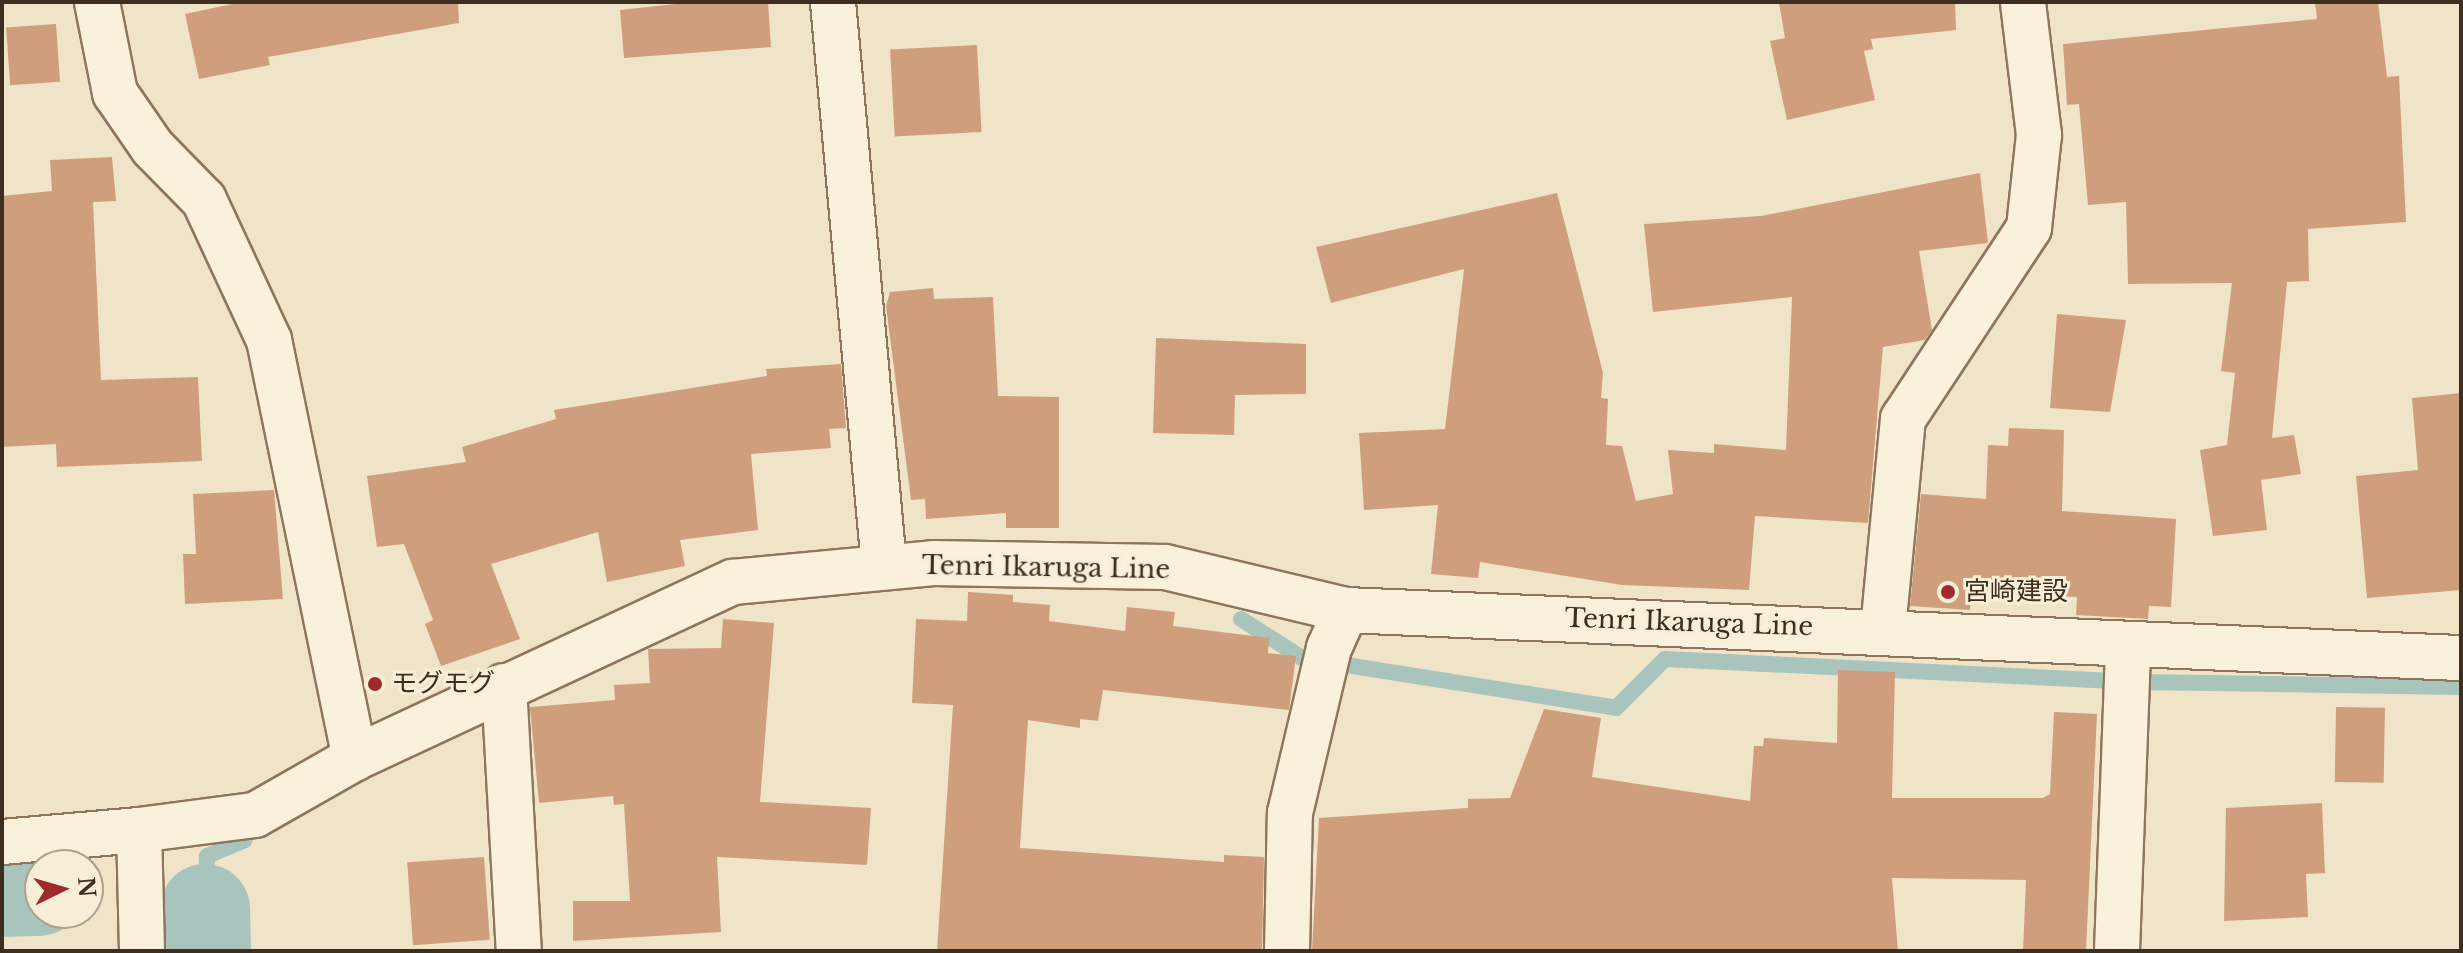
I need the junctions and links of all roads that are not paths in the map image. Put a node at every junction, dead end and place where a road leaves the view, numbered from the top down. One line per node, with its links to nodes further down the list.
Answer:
1 (97, 2): 10 (street)
2 (833, 2): 4 (street)
3 (2023, 2): 6 (street)
4 (884, 566): 5 (street, Tenri Ikaruga Line); 9 (street, Tenri Ikaruga Line)
5 (1338, 629): 6 (street, Tenri Ikaruga Line); 15 (street)
6 (1883, 630): 8 (street, Tenri Ikaruga Line)
7 (2461, 658): 8 (street, Tenri Ikaruga Line)
8 (2127, 668): 16 (street)
9 (504, 686): 10 (street, Tenri Ikaruga Line); 14 (street)
10 (355, 758): 11 (street, Tenri Ikaruga Line)
11 (139, 830): 12 (street, Tenri Ikaruga Line); 13 (street)
12 (2, 842)
13 (142, 951)
14 (519, 951)
15 (1287, 951)
16 (2117, 951)

